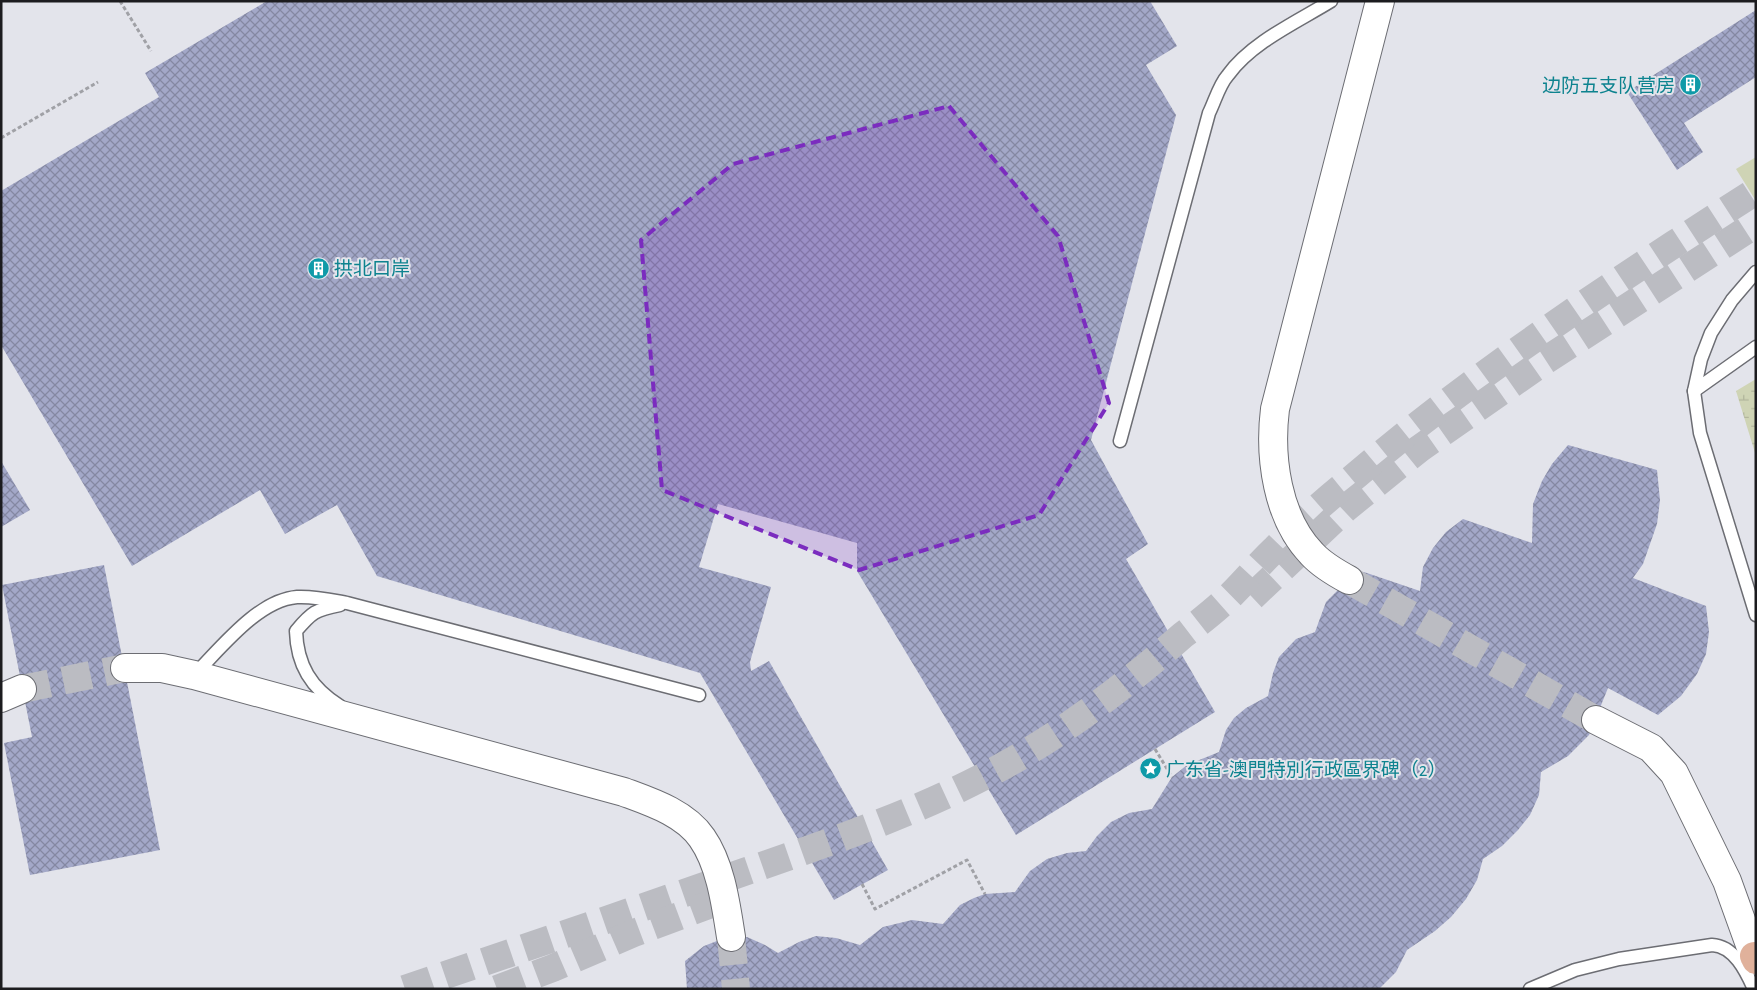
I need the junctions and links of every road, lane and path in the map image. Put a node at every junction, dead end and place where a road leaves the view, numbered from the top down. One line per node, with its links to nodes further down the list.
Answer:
1 (120, 1): 4 (path)
2 (1331, 1): 10 (lane)
3 (1380, 1): 11 (main road)
4 (150, 51)
5 (98, 82): 6 (path)
6 (1, 138)
7 (1756, 272): 9 (lane)
8 (1756, 347): 9 (lane)
9 (1694, 391): 13 (lane)
10 (1120, 441)
11 (1349, 580)
12 (347, 603): 15 (lane); 16 (lane); 17 (lane)
13 (1756, 615)
14 (125, 668): 15 (main road)
15 (194, 674): 17 (main road)
16 (699, 695)
17 (363, 720): 23 (main road)
18 (1596, 720): 25 (main road)
19 (1155, 749): 20 (path)
20 (1172, 777)
21 (862, 884): 22 (path)
22 (985, 894)
23 (731, 937)
24 (1727, 950): 25 (lane); 26 (lane); 27 (lane)
25 (1755, 958)
26 (1530, 989)
27 (1754, 989)

